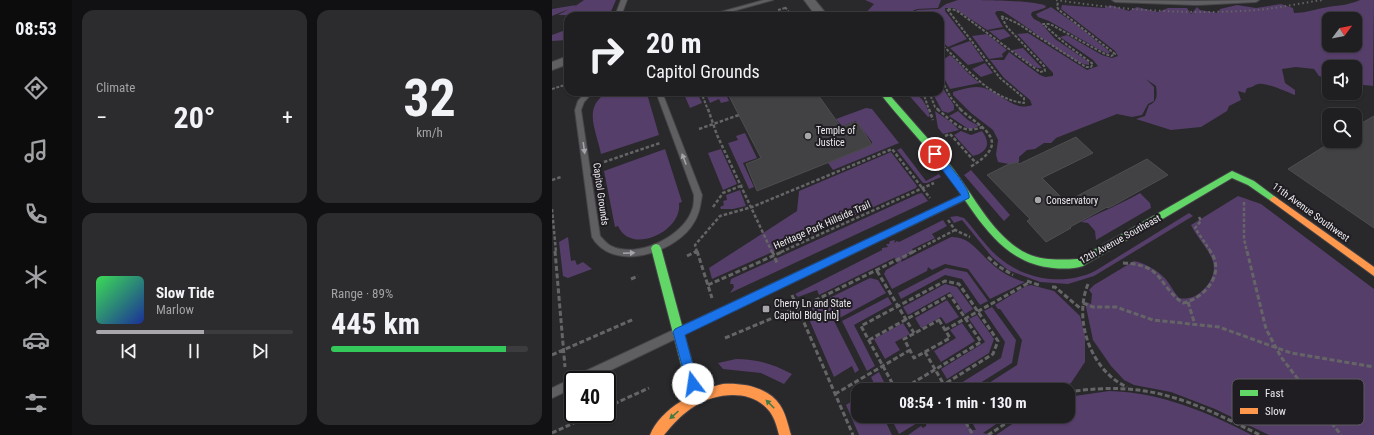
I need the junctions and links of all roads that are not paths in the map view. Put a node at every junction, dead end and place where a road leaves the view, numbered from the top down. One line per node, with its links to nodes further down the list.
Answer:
1 (624, 0): 6 (lane)
2 (770, 0): 7 (lane)
3 (809, 0): 8 (street)
4 (1115, 0): 5 (lane)
5 (1256, 0)
6 (620, 12)
7 (724, 12)
8 (819, 12)
9 (564, 62): 10 (street)
10 (552, 66)
11 (586, 96): 16 (lane, Capitol Grounds, one-way to 16)
12 (661, 96): 16 (lane, Capitol Grounds, one-way to 12)
13 (886, 96): 15 (street, 12th Avenue Southeast)
14 (1232, 174): 15 (street, 12th Avenue Southeast); 17 (street, 11th Avenue Southwest)
15 (966, 196): 18 (lane)
16 (656, 248): 18 (street)
17 (1374, 272)
18 (678, 332): 19 (lane); 22 (street)
19 (598, 371)
20 (564, 387): 21 (lane)
21 (552, 393)
22 (696, 399): 23 (street, one-way to 23); 24 (street, one-way to 22)
23 (656, 435)
24 (785, 435)

